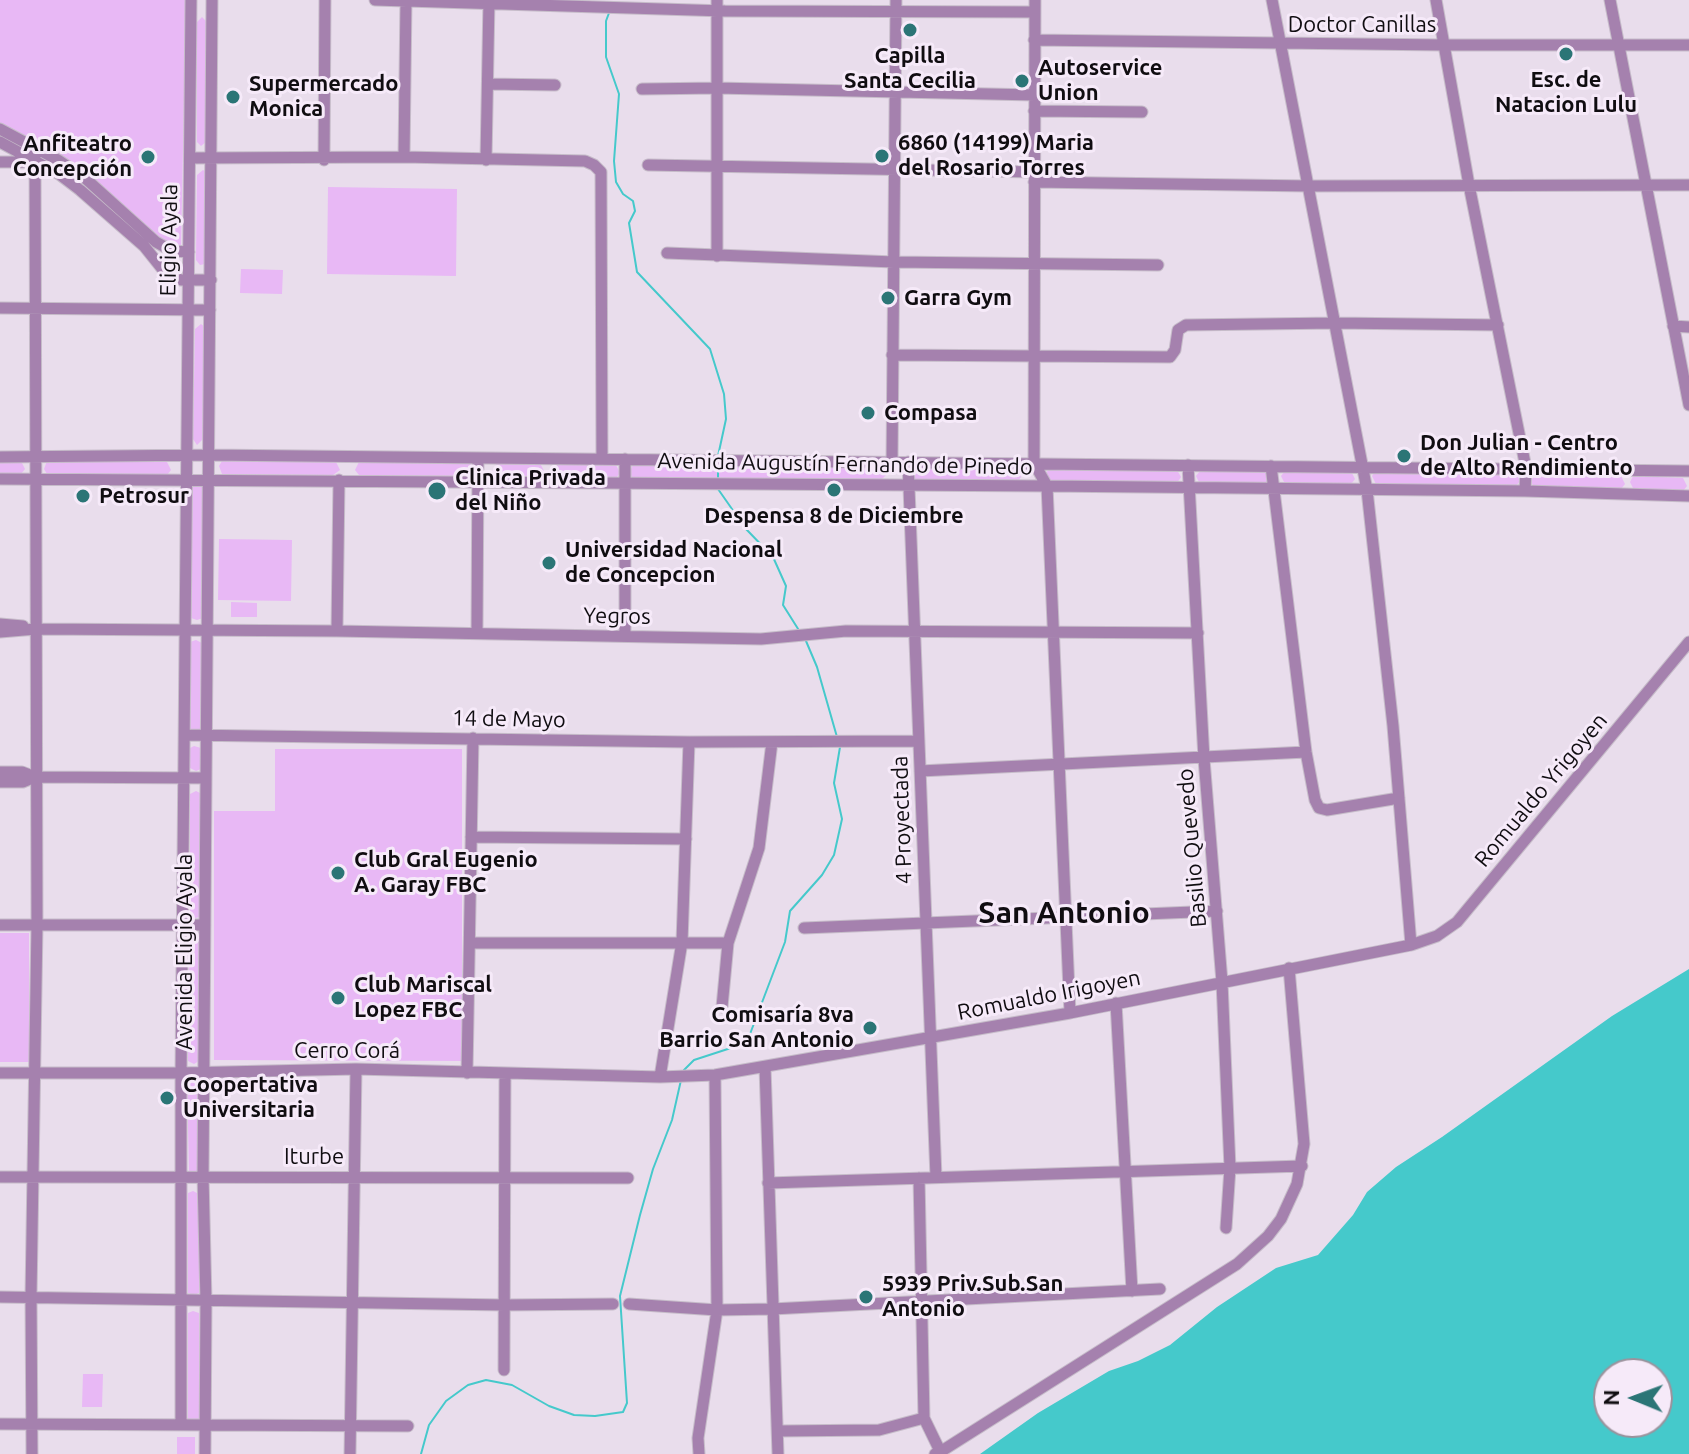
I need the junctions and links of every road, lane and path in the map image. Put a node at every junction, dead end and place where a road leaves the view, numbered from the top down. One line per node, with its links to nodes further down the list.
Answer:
1 (212, 0): 31 (street, Eligio Ayala)
2 (325, 0): 32 (street)
3 (375, 0): 4 (street)
4 (406, 0): 9 (street); 29 (street)
5 (1272, 0): 14 (street)
6 (1436, 0): 16 (street)
7 (1610, 0): 15 (street)
8 (194, 1): 30 (street, Eligio Ayala)
9 (489, 2): 10 (street); 18 (street)
10 (716, 5): 11 (street); 20 (street)
11 (896, 6): 12 (street); 22 (street)
12 (1035, 6): 13 (street)
13 (1034, 40): 14 (street, Doctor Canillas); 23 (street)
14 (1281, 44): 16 (street, Doctor Canillas); 42 (street)
15 (1618, 44): 16 (street, Doctor Canillas); 17 (street, Doctor Canillas); 39 (street)
16 (1443, 45): 40 (street)
17 (1689, 45)
18 (488, 84): 19 (street); 33 (street)
19 (555, 85)
20 (717, 88): 21 (street); 22 (street); 36 (street)
21 (642, 89)
22 (894, 91): 23 (street); 37 (street)
23 (1035, 95): 24 (street)
24 (1034, 111): 25 (street); 38 (street)
25 (1142, 112)
26 (0, 129): 28 (street)
27 (0, 142): 28 (street)
28 (35, 156): 34 (street); 43 (street); 49 (street); 52 (street)
29 (404, 157): 32 (street); 33 (street)
30 (190, 158): 31 (street); 43 (street, Eligio Ayala)
31 (211, 160): 32 (street); 50 (street, Eligio Ayala)
32 (324, 160)
33 (486, 160): 67 (street)
34 (0, 162)
35 (648, 165): 36 (street)
36 (716, 167): 37 (street); 45 (street)
37 (894, 170): 38 (street); 46 (street)
38 (1034, 177): 42 (street); 47 (street)
39 (1644, 184): 40 (street); 41 (street); 57 (street)
40 (1469, 185): 42 (street); 56 (street)
41 (1689, 185)
42 (1309, 186): 55 (street)
43 (189, 252): 49 (street, Eligio Ayala)
44 (667, 253): 45 (street)
45 (717, 256): 46 (street)
46 (894, 262): 47 (street); 59 (street)
47 (1034, 265): 48 (street); 60 (street)
48 (1158, 265)
49 (188, 280): 50 (street); 53 (street, Eligio Ayala)
50 (211, 280): 54 (street, Eligio Ayala)
51 (0, 308): 52 (street)
52 (35, 309): 53 (street); 65 (street)
53 (188, 310): 54 (street); 63 (street, Eligio Ayala)
54 (210, 310): 62 (street, Eligio Ayala)
55 (1335, 323): 56 (street); 60 (street); 74 (street)
56 (1498, 325): 75 (street)
57 (1673, 326): 58 (street); 61 (street)
58 (1689, 327)
59 (892, 355): 60 (street); 69 (street)
60 (1034, 358): 71 (street)
61 (1689, 405)
62 (209, 455): 63 (street, Avenida Augustín Fernando de Pinedo); 66 (street, Avenida Augustín Fernando de Pinedo); 77 (street, Eligio Ayala)
63 (186, 456): 65 (street, Avenida Augustín Fernando de Pinedo); 80 (street, Eligio Ayala)
64 (0, 457): 65 (street, Avenida Augustín Fernando de Pinedo)
65 (35, 457): 79 (street)
66 (478, 458): 67 (street, Avenida Augustín Fernando de Pinedo); 82 (street)
67 (602, 459): 68 (street, Avenida Augustín Fernando de Pinedo)
68 (625, 459): 69 (street, Avenida Augustín Fernando de Pinedo); 83 (street)
69 (892, 462): 70 (street, Avenida Augustín Fernando de Pinedo)
70 (908, 462): 71 (street, Avenida Augustín Fernando de Pinedo); 84 (street, 4 Proyectada)
71 (1034, 463): 72 (street, Avenida Augustín Fernando de Pinedo); 85 (street)
72 (1188, 465): 73 (street, Avenida Augustín Fernando de Pinedo); 86 (street, Basilio Quevedo)
73 (1271, 466): 74 (street, Avenida Augustín Fernando de Pinedo); 87 (street)
74 (1363, 466): 75 (street, Avenida Augustín Fernando de Pinedo); 88 (street)
75 (1526, 468): 76 (street, Avenida Augustín Fernando de Pinedo); 89 (street)
76 (1689, 471)
77 (207, 478): 80 (street, Avenida Augustín Fernando de Pinedo); 81 (street, Avenida Augustín Fernando de Pinedo); 94 (street, Avenida Eligio Ayala)
78 (0, 479): 79 (street, Avenida Augustín Fernando de Pinedo)
79 (35, 479): 80 (street, Avenida Augustín Fernando de Pinedo); 92 (street)
80 (186, 480): 93 (street, Avenida Eligio Ayala)
81 (339, 480): 82 (street, Avenida Augustín Fernando de Pinedo); 95 (street)
82 (478, 481): 83 (street, Avenida Augustín Fernando de Pinedo); 98 (street)
83 (624, 483): 84 (street, Avenida Augustín Fernando de Pinedo); 101 (street)
84 (910, 485): 85 (street, Avenida Augustín Fernando de Pinedo); 96 (street, 4 Proyectada)
85 (1047, 486): 86 (street, Avenida Augustín Fernando de Pinedo); 99 (street)
86 (1189, 489): 87 (street, Avenida Augustín Fernando de Pinedo); 100 (street, Basilio Quevedo)
87 (1272, 489): 88 (street, Avenida Augustín Fernando de Pinedo); 109 (street)
88 (1367, 490): 89 (street, Avenida Augustín Fernando de Pinedo); 118 (street)
89 (1525, 491): 90 (street, Avenida Augustín Fernando de Pinedo)
90 (1689, 496)
91 (0, 624): 92 (street, Yegros)
92 (36, 629): 93 (street, Yegros); 97 (street, Yegros); 114 (street)
93 (185, 629): 94 (street, Yegros); 103 (street, Avenida Eligio Ayala)
94 (208, 630): 95 (street, Yegros); 104 (street, Avenida Eligio Ayala)
95 (337, 631): 98 (street, Yegros)
96 (915, 631): 99 (street, Yegros); 101 (street, Yegros); 106 (street, 4 Proyectada)
97 (0, 632)
98 (477, 632): 101 (street, Yegros)
99 (1053, 632): 100 (street, Yegros); 111 (street)
100 (1198, 633): 110 (street, Basilio Quevedo)
101 (625, 636)
102 (1689, 642): 132 (street, Romualdo Yrigoyen)
103 (185, 735): 104 (street, 14 de Mayo); 115 (street, Avenida Eligio Ayala)
104 (207, 736): 105 (street, 14 de Mayo); 116 (street, Avenida Eligio Ayala)
105 (473, 738): 107 (street, 14 de Mayo); 119 (street)
106 (919, 741): 108 (street, 14 de Mayo); 112 (street, 4 Proyectada)
107 (689, 742): 108 (street, 14 de Mayo); 120 (street)
108 (772, 742): 131 (street)
109 (1306, 752): 110 (street); 118 (street)
110 (1204, 759): 111 (street); 121 (street, Basilio Quevedo)
111 (1057, 762): 112 (street); 122 (street)
112 (920, 771): 123 (street, 4 Proyectada)
113 (0, 772): 114 (street)
114 (35, 777): 115 (street); 117 (street); 125 (street)
115 (185, 778): 116 (street); 127 (street, Avenida Eligio Ayala)
116 (206, 778): 126 (street, Avenida Eligio Ayala)
117 (0, 782)
118 (1399, 798): 132 (street)
119 (471, 837): 120 (street); 130 (street)
120 (686, 839): 129 (street)
121 (1217, 911): 122 (street); 134 (street, Basilio Quevedo)
122 (1065, 918): 123 (street); 137 (street)
123 (926, 922): 128 (street); 138 (street, 4 Proyectada)
124 (0, 925): 125 (street)
125 (37, 925): 127 (street); 143 (street)
126 (205, 925): 127 (street); 141 (street, Avenida Eligio Ayala)
127 (184, 926): 144 (street, Avenida Eligio Ayala)
128 (804, 928)
129 (682, 942): 130 (street); 131 (street); 149 (street)
130 (470, 943): 145 (street)
131 (728, 943): 136 (street)
132 (1411, 945): 133 (street, Romualdo Irigoyen)
133 (1289, 968): 134 (street, Romualdo Irigoyen); 150 (street)
134 (1222, 982): 135 (street, Romualdo Irigoyen); 151 (street, Basilio Quevedo)
135 (1116, 1003): 137 (street, Romualdo Irigoyen); 152 (street)
136 (722, 1007)
137 (1070, 1013): 138 (street, Romualdo Irigoyen)
138 (931, 1037): 139 (street, Romualdo Irigoyen); 156 (street, 4 Proyectada)
139 (765, 1067): 147 (street, Romualdo Irigoyen); 162 (street)
140 (356, 1069): 141 (street, Cerro Corá); 145 (street, Cerro Corá); 158 (street)
141 (205, 1072): 144 (street, Cerro Corá); 153 (street, Avenida Eligio Ayala)
142 (0, 1073): 143 (street, Cerro Corá)
143 (35, 1073): 144 (street, Cerro Corá); 155 (street)
144 (181, 1073): 157 (street, Avenida Eligio Ayala)
145 (467, 1073): 146 (street, Cerro Corá)
146 (505, 1074): 149 (street, Cerro Corá); 159 (street)
147 (715, 1075): 148 (street, Romualdo Irigoyen); 176 (street)
148 (693, 1076): 149 (street, Cerro Corá)
149 (660, 1077)
150 (1302, 1166): 151 (street); 186 (street)
151 (1230, 1168): 152 (street); 163 (street, Basilio Quevedo)
152 (1125, 1170): 156 (street); 165 (street)
153 (203, 1176): 157 (street, Iturbe); 158 (street, Iturbe); 169 (street, Avenida Eligio Ayala)
154 (0, 1177): 155 (street, Iturbe)
155 (33, 1177): 157 (street, Iturbe); 166 (street)
156 (936, 1177): 161 (street)
157 (182, 1178): 168 (street, Avenida Eligio Ayala)
158 (355, 1178): 159 (street, Iturbe); 170 (street)
159 (505, 1178): 160 (street, Iturbe); 174 (street)
160 (628, 1178)
161 (919, 1178): 162 (street); 171 (street)
162 (768, 1183): 175 (street)
163 (1226, 1228)
164 (1160, 1289): 165 (street)
165 (1132, 1291): 171 (street)
166 (31, 1296): 167 (street); 168 (street); 180 (street)
167 (0, 1297)
168 (182, 1300): 169 (street); 181 (street, Avenida Eligio Ayala)
169 (206, 1301): 170 (street); 182 (street, Avenida Eligio Ayala)
170 (353, 1303): 174 (street); 183 (street)
171 (921, 1303): 175 (street); 178 (street)
172 (613, 1304): 174 (street)
173 (629, 1304): 176 (street)
174 (505, 1305): 177 (street)
175 (772, 1309): 176 (street); 185 (street)
176 (717, 1310): 190 (street)
177 (504, 1370)
178 (924, 1418): 185 (street); 186 (street)
179 (0, 1424): 180 (street)
180 (33, 1424): 181 (street); 187 (street)
181 (181, 1425): 182 (street)
182 (205, 1425): 183 (street); 188 (street)
183 (351, 1425): 184 (street); 189 (street)
184 (408, 1426)
185 (778, 1431): 191 (street)
186 (937, 1453)
187 (32, 1454)
188 (205, 1454)
189 (350, 1454)
190 (699, 1454)
191 (778, 1454)

